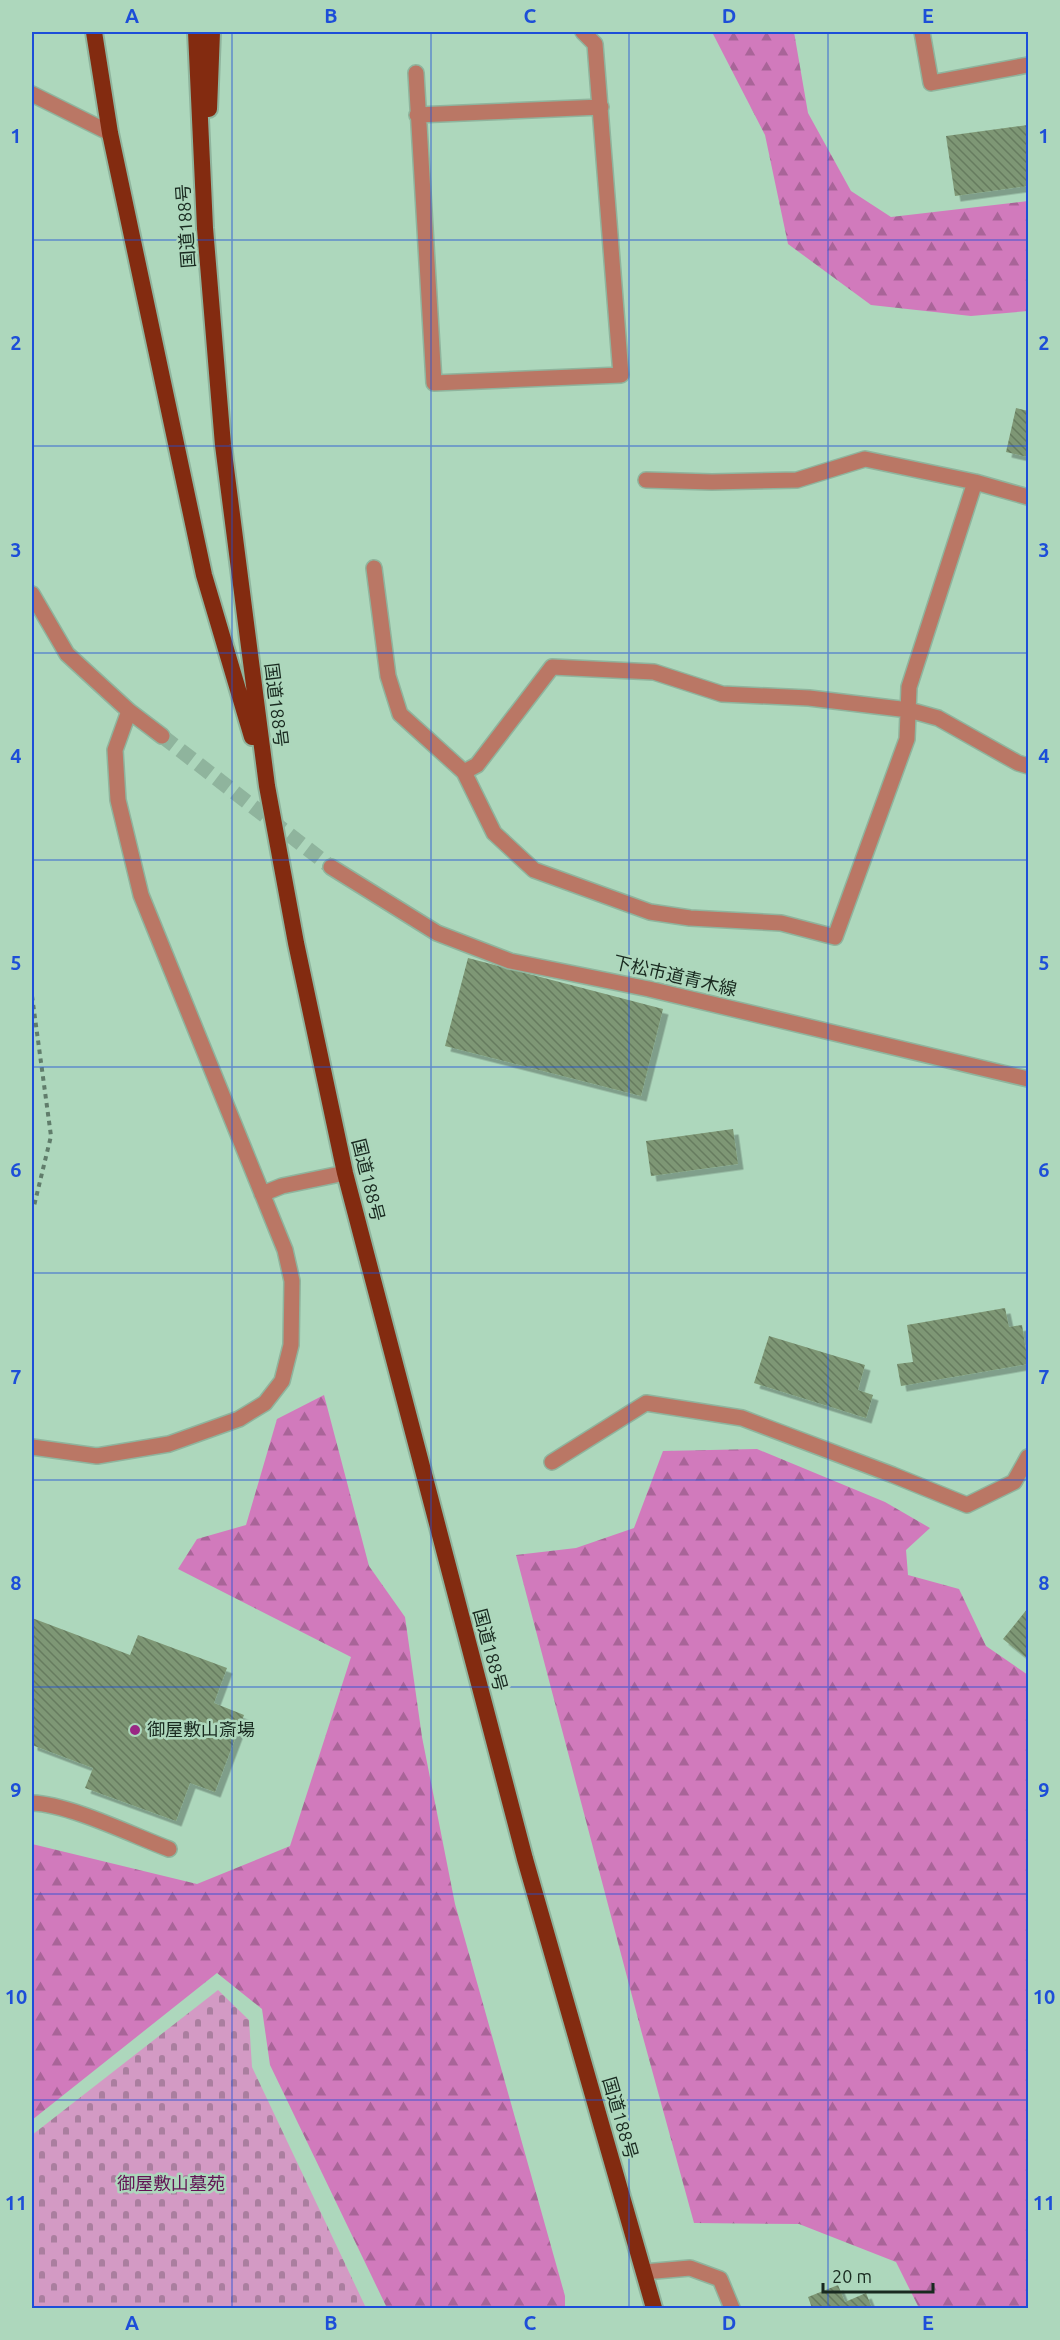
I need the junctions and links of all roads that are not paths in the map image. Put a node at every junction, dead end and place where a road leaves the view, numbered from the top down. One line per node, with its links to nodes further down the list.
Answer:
1 (94, 32): 11 (highway)
2 (196, 32): 12 (highway, 国道188号)
3 (212, 32): 12 (highway)
4 (583, 32): 9 (street)
5 (922, 32): 6 (street)
6 (1029, 64)
7 (416, 73): 10 (street)
8 (32, 94): 11 (street)
9 (601, 107): 10 (street); 10 (street)
10 (417, 115)
11 (110, 133): 23 (highway)
12 (205, 228): 23 (highway, 国道188号)
13 (645, 480): 14 (street)
14 (975, 482): 15 (street); 18 (street)
15 (1029, 497)
16 (374, 568): 22 (street)
17 (32, 594): 19 (street)
18 (909, 710): 21 (street); 22 (street); 22 (street)
19 (129, 711): 20 (street); 27 (street)
20 (162, 736)
21 (1029, 766)
22 (464, 772)
23 (267, 786): 26 (highway, 国道188号)
24 (331, 867): 25 (street, 下松市道青木線)
25 (1029, 1078)
26 (345, 1173): 27 (street); 33 (highway, 国道188号)
27 (262, 1194): 28 (street)
28 (32, 1447)
29 (1029, 1457): 30 (street)
30 (552, 1462)
31 (32, 1803): 32 (street)
32 (169, 1848)
33 (644, 2272): 34 (highway, 国道188号); 35 (street)
34 (654, 2308)
35 (732, 2308)

